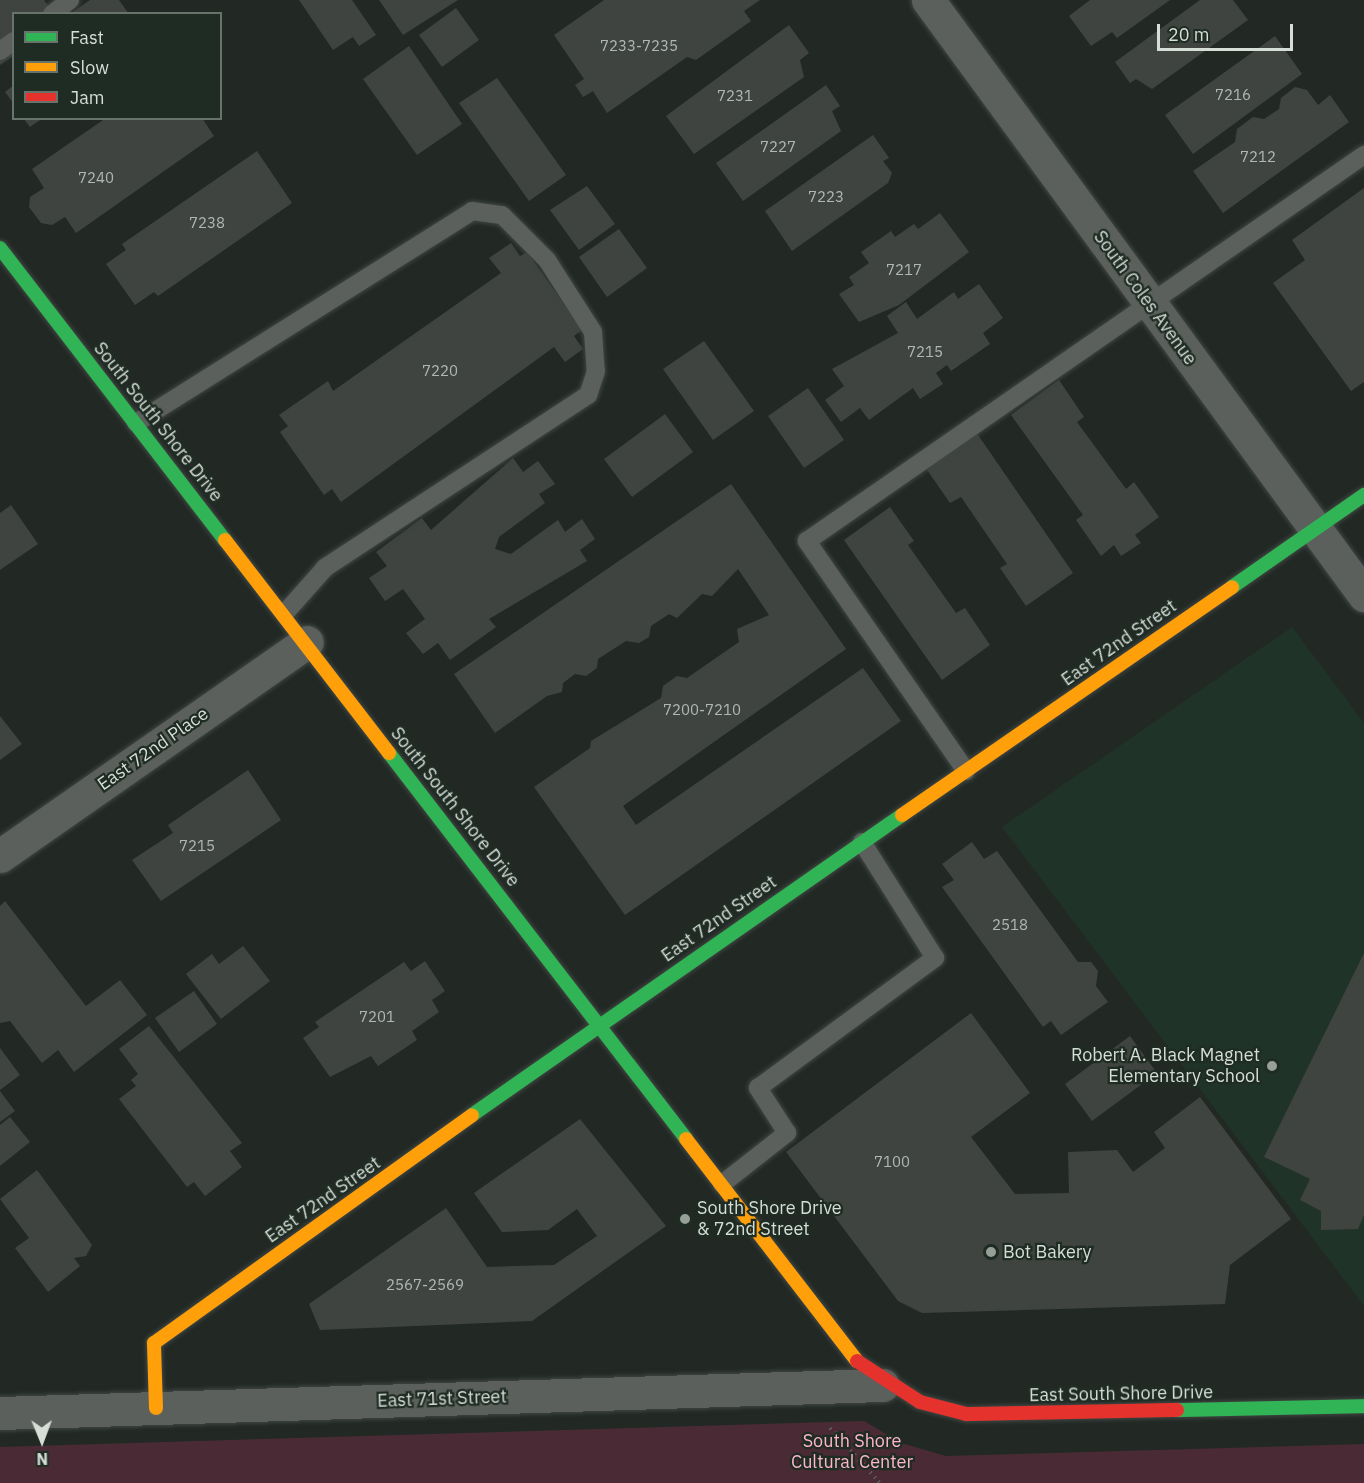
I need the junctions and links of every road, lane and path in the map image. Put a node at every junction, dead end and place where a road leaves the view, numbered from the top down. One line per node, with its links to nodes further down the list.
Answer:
1 (70, 0): 3 (lane)
2 (927, 0): 6 (street, South Coles Avenue)
3 (55, 12)
4 (1364, 155): 6 (lane)
5 (0, 248): 7 (main road, South South Shore Drive)
6 (1148, 302): 9 (street, South Coles Avenue); 13 (lane)
7 (136, 423): 11 (main road, South South Shore Drive); 11 (lane)
8 (1364, 495): 9 (main road, East 72nd Street)
9 (1315, 530): 10 (street, South Coles Avenue); 13 (main road, East 72nd Street)
10 (1364, 595)
11 (285, 613): 12 (main road, South South Shore Drive)
12 (306, 642): 15 (street, East 72nd Place); 16 (main road, South South Shore Drive)
13 (966, 771): 14 (main road, East 72nd Street)
14 (862, 842): 16 (main road, East 72nd Street); 17 (lane)
15 (0, 856)
16 (600, 1024): 17 (main road, South South Shore Drive); 20 (main road, East 72nd Street)
17 (722, 1184): 18 (main road, South South Shore Drive)
18 (883, 1385): 19 (main road, East South Shore Drive); 20 (street, East 71st Street)
19 (1364, 1406)
20 (156, 1408): 21 (street, East 71st Street)
21 (0, 1413)
22 (826, 1424): 23 (path)
23 (880, 1483)

